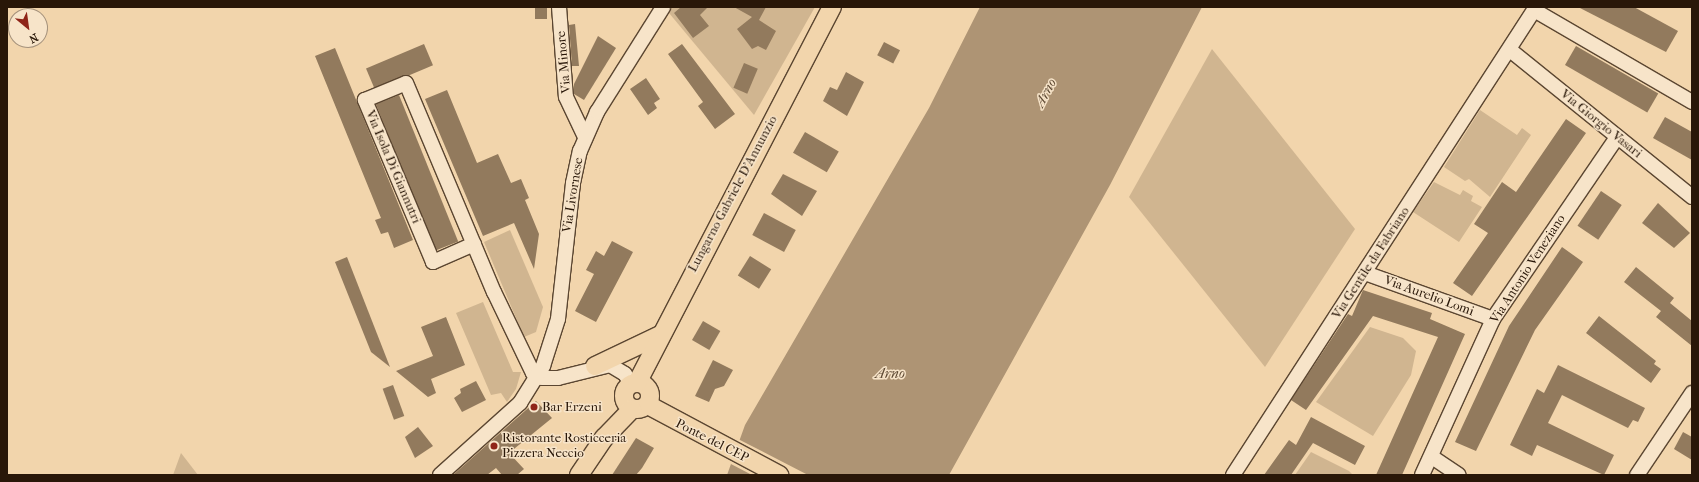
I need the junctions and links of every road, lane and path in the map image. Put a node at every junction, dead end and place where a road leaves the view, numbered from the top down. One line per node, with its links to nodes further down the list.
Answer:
1 (559, 7): 7 (street, Via Minore)
2 (663, 7): 7 (street, Via Livornese)
3 (832, 7): 13 (main road, Lungarno Gabriele D'Annunzio)
4 (1535, 9): 5 (street, Via Gentile da Fabriano); 6 (street)
5 (1510, 50): 8 (street, Via Giorgio Vasari); 11 (street, Via Gentile da Fabriano)
6 (1692, 102)
7 (586, 137): 15 (street, Via Livornese)
8 (1617, 137): 9 (street, Via Giorgio Vasari); 12 (street, Via Antonio Veneziano)
9 (1692, 197)
10 (474, 244): 10 (street, Via Isola Di Giannutri); 15 (street, Via Isola Di Giannutri)
11 (1365, 273): 12 (street, Via Aurelio Lomi); 24 (street, Via Gentile da Fabriano)
12 (1493, 319): 20 (street, Via Antonio Veneziano)
13 (660, 335): 14 (main road); 16 (main road, Lungarno Gabriele D'Annunzio)
14 (595, 366): 15 (street); 16 (street)
15 (538, 377): 21 (street, Via Livornese)
16 (634, 383): 18 (main road)
17 (1692, 393): 19 (street)
18 (640, 407): 22 (main road); 23 (main road, Ponte del CEP)
19 (1688, 409): 27 (street)
20 (1432, 457): 25 (street, Via Antonio Veneziano); 26 (street)
21 (440, 475)
22 (579, 475)
23 (779, 475)
24 (1233, 475)
25 (1422, 475)
26 (1459, 475)
27 (1637, 475)

